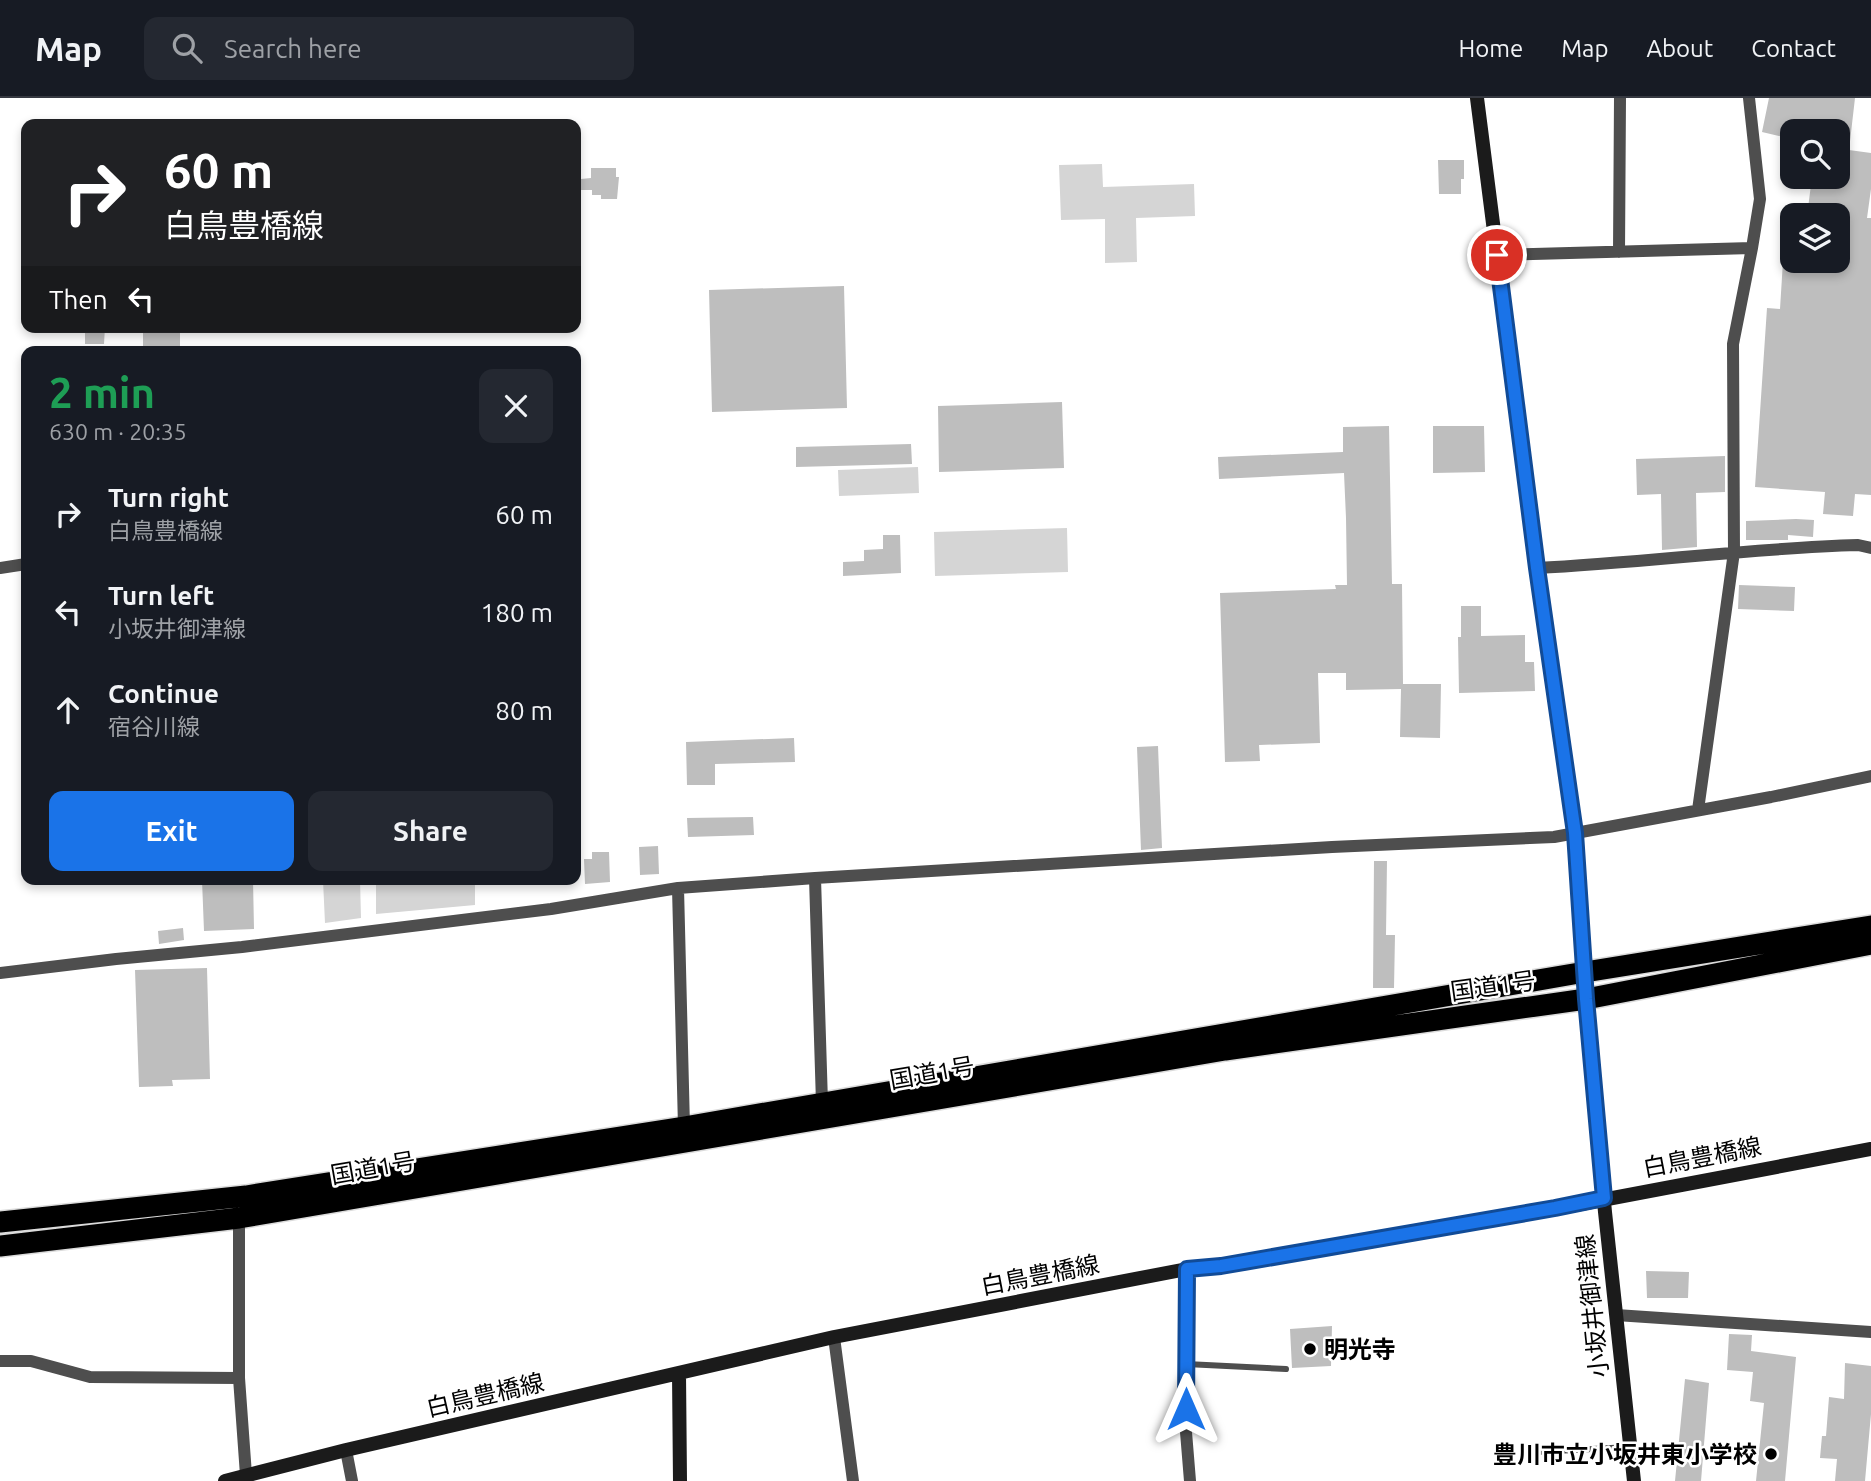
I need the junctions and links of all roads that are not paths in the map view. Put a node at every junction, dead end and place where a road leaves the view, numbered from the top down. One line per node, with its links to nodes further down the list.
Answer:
1 (1477, 98): 6 (main road, 小坂井御津線)
2 (1620, 98): 5 (street)
3 (1749, 98): 4 (street)
4 (1752, 248): 5 (street); 8 (street)
5 (1619, 252): 6 (street)
6 (1497, 255): 11 (main road, 小坂井御津線)
7 (1871, 548): 8 (street)
8 (1734, 552): 11 (street); 13 (street)
9 (21, 565): 10 (street)
10 (0, 568)
11 (1537, 568): 14 (main road, 小坂井御津線)
12 (1871, 776): 13 (street)
13 (1698, 810): 14 (street)
14 (1575, 833): 15 (street); 19 (main road, 小坂井御津線)
15 (815, 878): 16 (street); 22 (street)
16 (678, 888): 20 (street); 23 (street)
17 (1871, 926): 19 (highway, 国道1号)
18 (1871, 944): 21 (highway, 国道1号)
19 (1585, 972): 21 (main road, 小坂井御津線); 22 (highway, 国道1号)
20 (0, 973)
21 (1586, 999): 25 (main road, 小坂井御津線); 26 (highway, 国道1号)
22 (822, 1103): 23 (highway, 国道1号)
23 (684, 1127): 27 (highway, 国道1号)
24 (1871, 1149): 25 (main road, 白鳥豊橋線)
25 (1604, 1198): 29 (main road, 白鳥豊橋線); 30 (main road, 小坂井御津線)
26 (239, 1218): 28 (highway, 国道1号); 37 (street)
27 (0, 1223)
28 (0, 1246)
29 (1187, 1269): 32 (main road, 白鳥豊橋線); 34 (street)
30 (1616, 1315): 31 (street); 38 (main road, 小坂井御津線)
31 (1871, 1332)
32 (834, 1338): 36 (main road, 白鳥豊橋線); 45 (street)
33 (0, 1361): 37 (street)
34 (1186, 1364): 35 (lane); 46 (street)
35 (1286, 1369)
36 (679, 1373): 39 (main road, 白鳥豊橋線); 44 (main road)
37 (239, 1378): 41 (street)
38 (1631, 1447): 40 (lane); 47 (main road, 小坂井御津線)
39 (346, 1450): 41 (main road, 白鳥豊橋線); 43 (street)
40 (1537, 1452)
41 (246, 1475): 42 (main road, 白鳥豊橋線)
42 (225, 1481)
43 (352, 1481)
44 (680, 1481)
45 (853, 1481)
46 (1190, 1481)
47 (1634, 1481)

